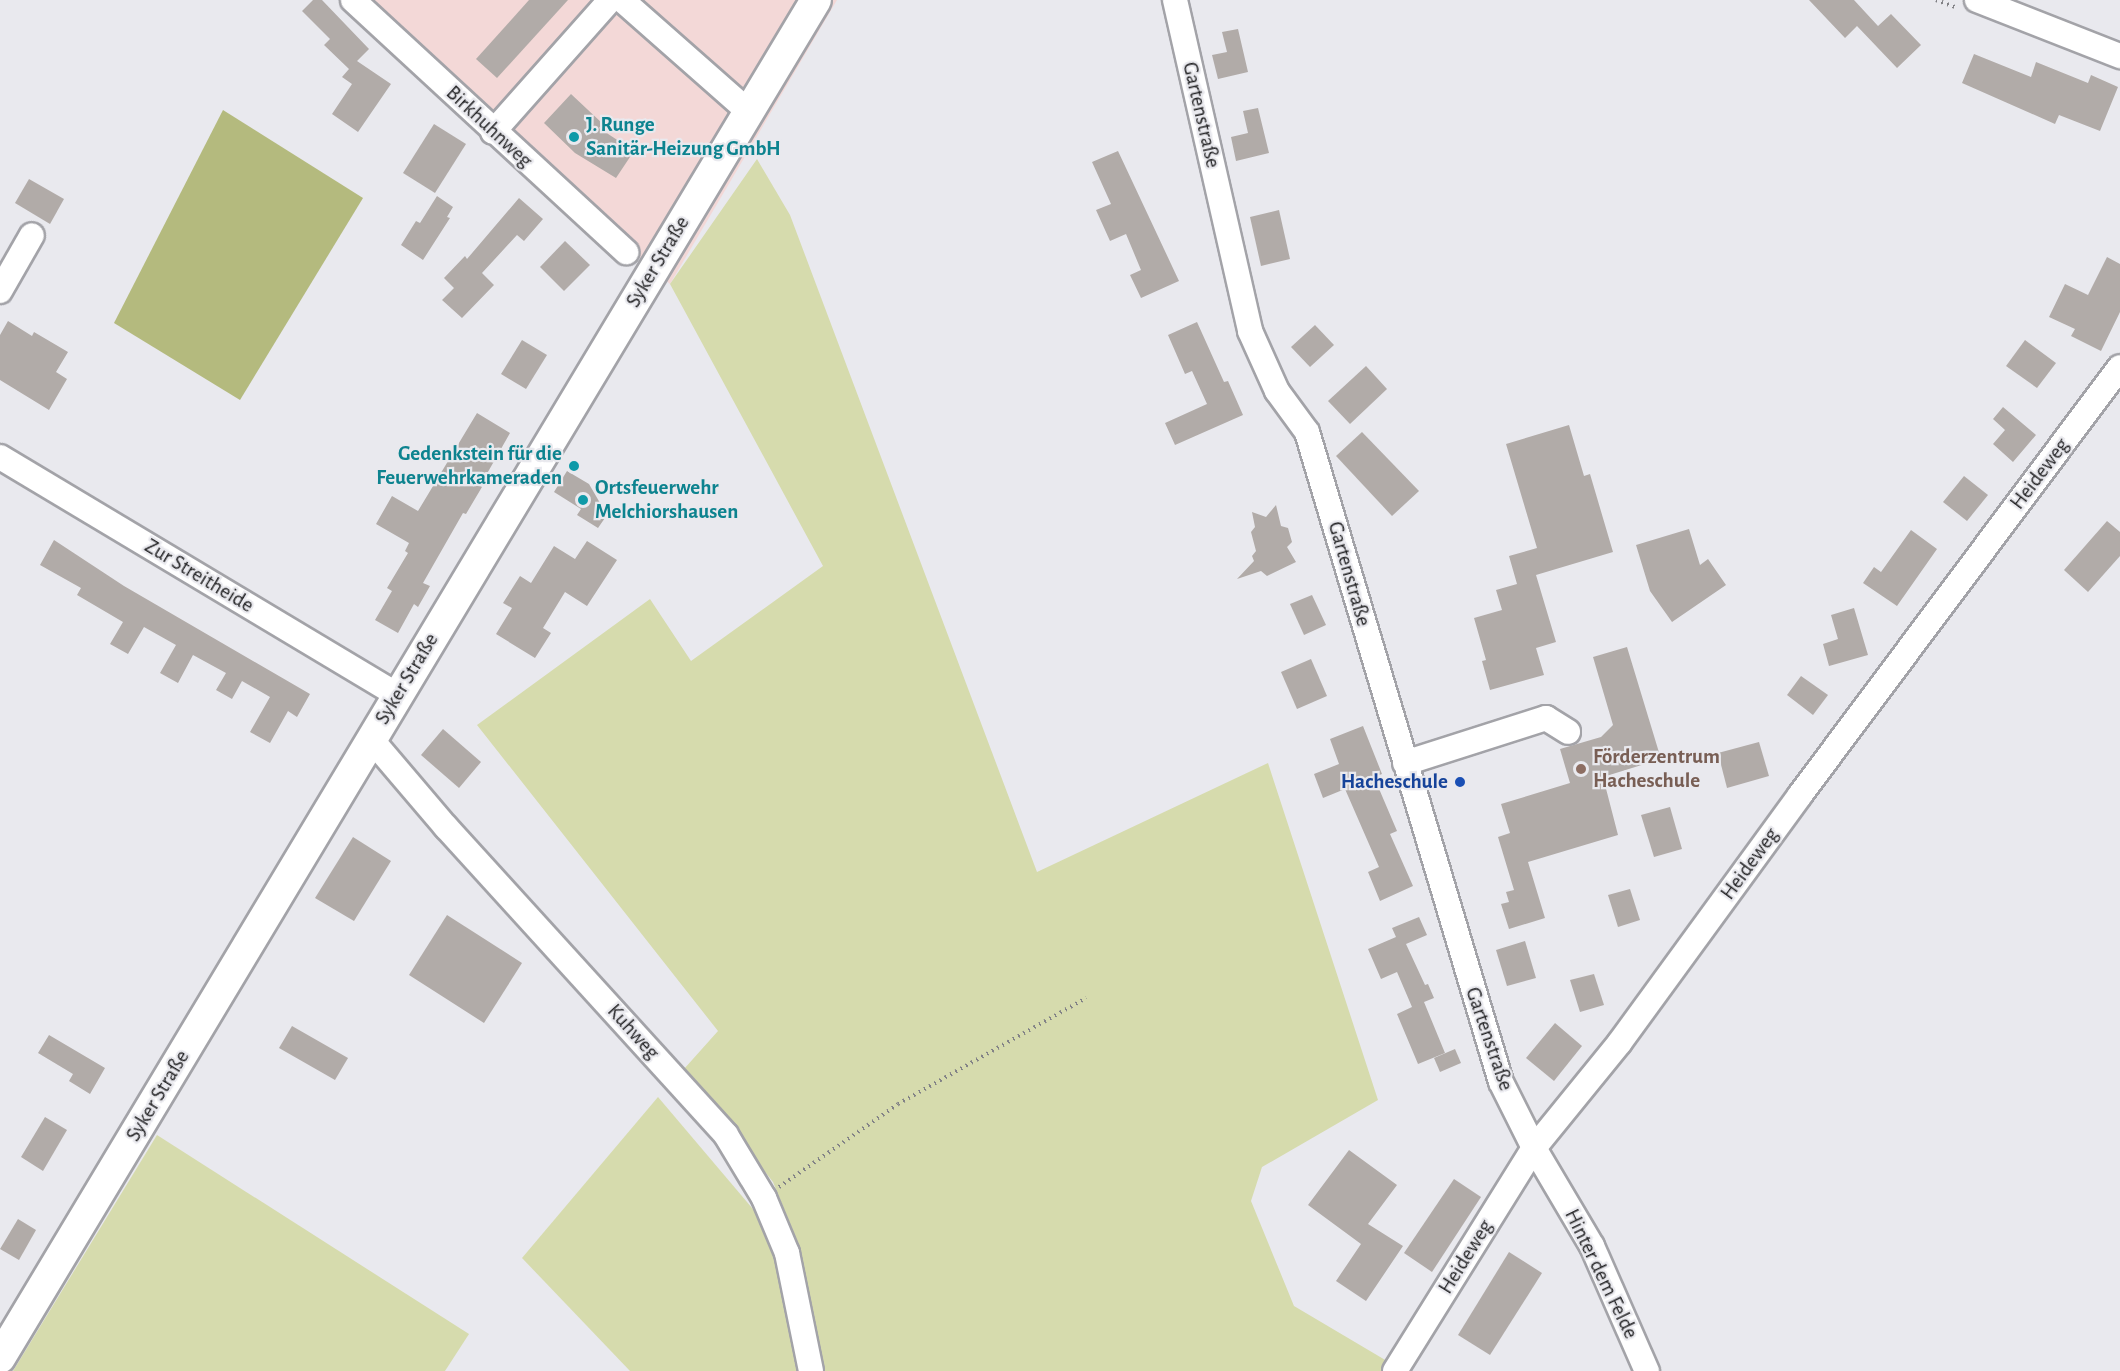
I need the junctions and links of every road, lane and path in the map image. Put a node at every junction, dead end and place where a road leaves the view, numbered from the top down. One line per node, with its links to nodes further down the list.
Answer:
1 (353, 0): 9 (street, Birkhuhnweg)
2 (610, 0): 9 (street)
3 (816, 0): 8 (main road, Syker Straße)
4 (1175, 0): 18 (street, Gartenstraße)
5 (1977, 0): 7 (street)
6 (633, 3): 8 (street)
7 (2120, 56)
8 (749, 112): 15 (main road, Syker Straße)
9 (493, 132): 11 (street, Birkhuhnweg)
10 (33, 235): 12 (street)
11 (626, 252)
12 (0, 291)
13 (2120, 367): 20 (street, Heideweg)
14 (0, 457): 15 (street, Zur Streitheide)
15 (397, 695): 17 (main road, Syker Straße)
16 (1568, 732): 18 (street)
17 (371, 739): 21 (street, Kuhweg); 22 (main road, Syker Straße)
18 (1405, 763): 20 (street, Gartenstraße)
19 (1086, 998): 21 (path)
20 (1534, 1148): 24 (street, Heideweg); 25 (street, Hinter dem Felde)
21 (764, 1198): 23 (street, Kuhweg)
22 (0, 1358)
23 (811, 1371)
24 (1395, 1371)
25 (1647, 1371)

